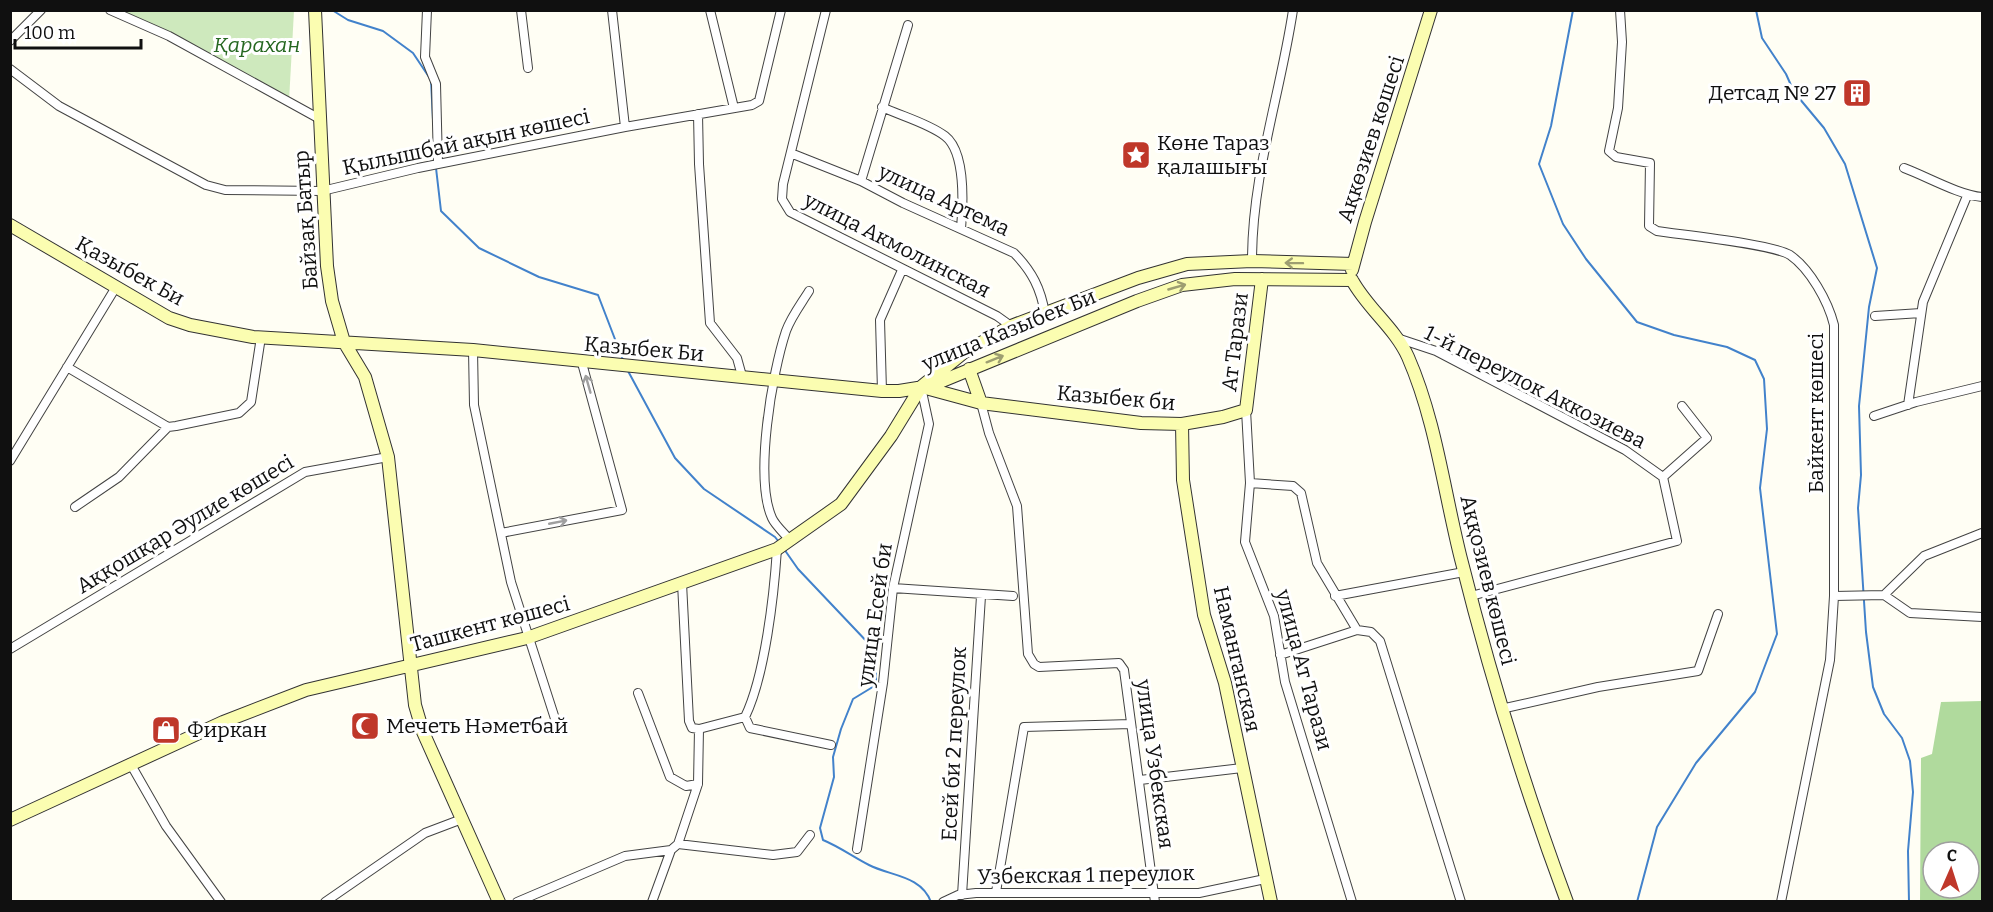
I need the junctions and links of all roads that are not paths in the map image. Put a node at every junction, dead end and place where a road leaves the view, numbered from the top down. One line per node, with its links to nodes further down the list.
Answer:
1 (41, 10): 14 (street)
2 (110, 10): 20 (street)
3 (315, 10): 20 (main road, Байзақ Батыр)
4 (427, 10): 23 (street)
5 (521, 10): 15 (street)
6 (612, 10): 21 (street)
7 (710, 10): 18 (street)
8 (781, 10): 18 (street, Қылышбай ақын көшесі)
9 (826, 10): 22 (street, улица Акмолинская)
10 (1293, 10): 31 (street)
11 (1431, 10): 32 (main road, Ақкөзиев көшесі)
12 (1620, 10): 80 (street, Байкент көшесі)
13 (908, 25): 17 (street)
14 (10, 41)
15 (528, 68)
16 (10, 69): 26 (street, Қылышбай ақын көшесі)
17 (882, 107): 25 (street); 30 (street)
18 (734, 108): 19 (street, Қылышбай ақын көшесі)
19 (698, 114): 21 (street, Қылышбай ақын көшесі); 51 (street)
20 (318, 118): 26 (main road, Байзақ Батыр)
21 (625, 127): 23 (street, Қылышбай ақын көшесі)
22 (793, 154): 25 (street, улица Артема); 33 (street, улица Акмолинская)
23 (438, 164): 26 (street, Қылышбай ақын көшесі)
24 (1904, 168): 27 (street)
25 (861, 181): 30 (street, улица Артема)
26 (322, 191): 46 (main road, Байзақ Батыр)
27 (1967, 196): 28 (street); 40 (street)
28 (1983, 197)
29 (10, 225): 37 (main road, Қазыбек Би)
30 (961, 229): 41 (street, улица Артема)
31 (1252, 261): 32 (main road, улица Казыбек Би, one-way to 31); 36 (main road, улица Казыбек Би)
32 (1353, 264): 35 (main road, Ақкөзиев көшесі)
33 (902, 270): 43 (street, улица Акмолинская); 55 (street)
34 (1262, 279): 35 (main road, улица Казыбек Би); 39 (main road, улица Казыбек Би, one-way to 34); 59 (main road, Ат Тарази)
35 (1352, 280): 45 (main road, Аққозиев көшесі)
36 (1129, 281): 39 (main road); 41 (main road, улица Казыбек Би)
37 (116, 287): 44 (main road, Қазыбек Би); 49 (street)
38 (809, 291): 52 (street)
39 (1137, 301): 50 (main road, улица Казыбек Би, one-way to 39)
40 (1921, 313): 42 (street); 57 (street)
41 (1045, 314): 43 (main road, улица Казыбек Би)
42 (1875, 316)
43 (1011, 326): 54 (main road, улица Казыбек Би)
44 (261, 337): 46 (main road, Қазыбек Би); 62 (street)
45 (1397, 338): 65 (street, 1-й переулок Аккозиева); 72 (main road, Аққозиев көшесі)
46 (344, 342): 47 (main road, Қазыбек Би); 63 (main road, Байзақ Батыр)
47 (473, 350): 48 (main road, Қазыбек Би); 68 (street)
48 (582, 363): 51 (main road, Қазыбек Би); 68 (street, one-way to 48)
49 (68, 367): 62 (street); 64 (street)
50 (969, 369): 54 (main road, улица Казыбек Би); 56 (main road)
51 (742, 376): 52 (main road, Қазыбек Би)
52 (775, 380): 55 (main road, Қазыбек Би); 70 (street)
53 (1983, 386): 57 (street)
54 (921, 387): 55 (main road, Қазыбек Би); 56 (main road, Казыбек би); 70 (main road, Ташкент көшесі); 74 (street, улица Есей би)
55 (882, 391)
56 (981, 403): 61 (main road, Казыбек би); 91 (street, улица Узбекская)
57 (1908, 405): 60 (street)
58 (1682, 406): 65 (street)
59 (1246, 410): 61 (main road, Казыбек би); 66 (street, улица Ат Тарази)
60 (1874, 416)
61 (1182, 424): 96 (main road, Наманганская)
62 (168, 427): 67 (street)
63 (388, 457): 85 (street, Аққошқар Әулие көшесі); 87 (main road, Байзақ Батыр)
64 (10, 461)
65 (1663, 477): 79 (street)
66 (1250, 483): 78 (street); 86 (street, улица Ат Тарази)
67 (75, 507)
68 (501, 533): 84 (street)
69 (1983, 533): 75 (street)
70 (789, 539): 71 (main road, Ташкент көшесі)
71 (777, 549): 73 (main road, Ташкент көшесі); 90 (street)
72 (1464, 572): 78 (street); 79 (main road, Аққозиев көшесі)
73 (682, 583): 84 (main road, Ташкент көшесі); 93 (street)
74 (893, 588): 76 (street); 103 (street, улица Есей би)
75 (1884, 595): 80 (street); 82 (street)
76 (981, 596): 77 (street); 106 (street, Есей би 2 переулок)
77 (1013, 596)
78 (1335, 596): 83 (street)
79 (1471, 596): 89 (main road, Аққозиев көшесі)
80 (1834, 596): 119 (street, Байкент көшесі)
81 (1718, 614): 89 (street)
82 (1983, 617)
83 (1357, 630): 86 (street); 117 (street)
84 (527, 638): 87 (main road, Ташкент көшесі); 92 (street)
85 (10, 649)
86 (1280, 656): 116 (street, улица Ат Тарази)
87 (409, 667): 95 (main road, Ташкент көшесі); 99 (main road, Байзақ Батыр)
88 (638, 693): 98 (street)
89 (1501, 709): 118 (main road, Аққозиев көшесі)
90 (745, 717): 93 (street); 94 (street)
91 (1131, 724): 97 (street, улица Узбекская); 105 (street)
92 (558, 728)
93 (699, 729): 98 (street)
94 (831, 745)
95 (130, 763): 100 (main road, Ташкент көшесі); 109 (street)
96 (1242, 768): 97 (street); 104 (main road, Наманганская)
97 (1140, 780): 108 (street, улица Узбекская)
98 (698, 784): 102 (street)
99 (462, 819): 110 (street); 111 (main road, Байзақ Батыр)
100 (10, 820)
101 (810, 835): 102 (street)
102 (674, 847): 112 (street); 113 (street)
103 (857, 849)
104 (1265, 879): 108 (street, Узбекская 1 переулок); 115 (main road, Наманганская)
105 (996, 892): 106 (street, Узбекская 1 переулок); 107 (street, Узбекская 1 переулок)
106 (962, 895): 114 (street, Узбекская 1 переулок)
107 (1032, 897): 108 (street, Узбекская 1 переулок)
108 (1155, 898)
109 (221, 902)
110 (325, 902)
111 (499, 902)
112 (517, 902)
113 (652, 902)
114 (943, 902)
115 (1271, 902)
116 (1352, 902)
117 (1461, 902)
118 (1567, 902)
119 (1781, 902)

